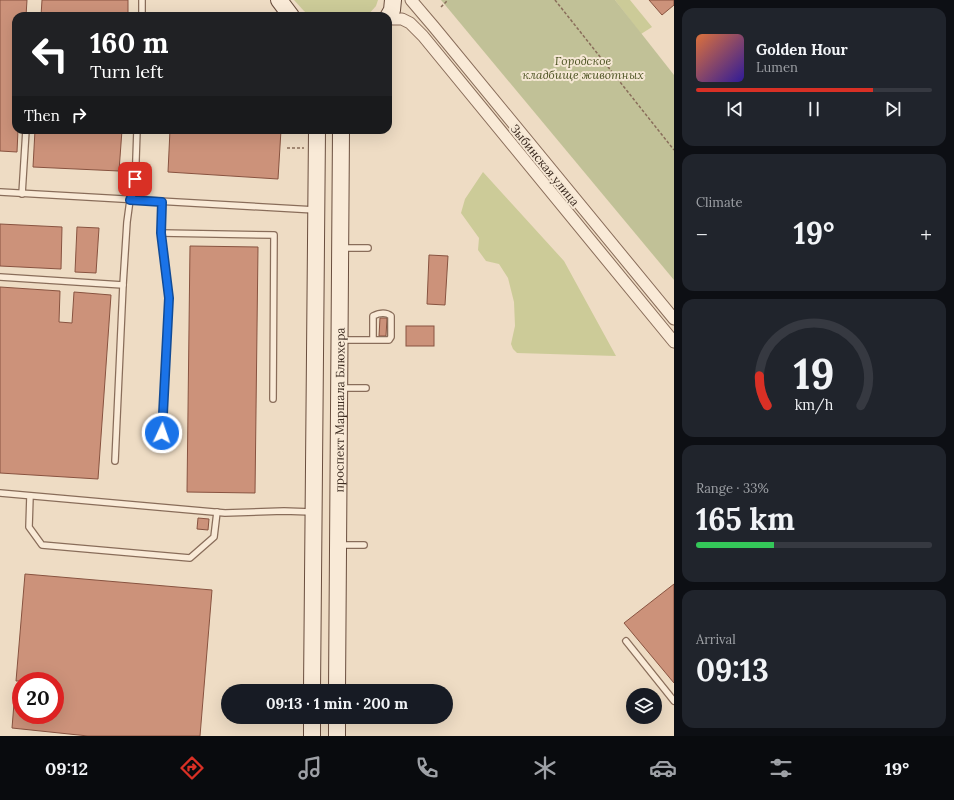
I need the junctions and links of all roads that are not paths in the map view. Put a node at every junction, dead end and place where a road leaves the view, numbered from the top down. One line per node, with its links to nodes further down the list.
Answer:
1 (142, 0): 5 (lane)
2 (279, 0): 6 (street)
3 (393, 0): 7 (street)
4 (411, 0): 21 (street, Зыбинская улица)
5 (142, 12)
6 (289, 12)
7 (391, 12)
8 (392, 18): 22 (street, Зыбинская улица)
9 (26, 134): 14 (lane)
10 (137, 134): 15 (lane)
11 (317, 134): 17 (street, проспект Маршала Блюхера)
12 (341, 134): 19 (street, проспект Маршала Блюхера)
13 (0, 192): 14 (lane)
14 (22, 194): 15 (lane)
15 (130, 200): 16 (lane); 24 (lane)
16 (162, 202): 17 (lane); 18 (lane)
17 (316, 211): 37 (street, проспект Маршала Блюхера)
18 (161, 233): 31 (lane); 32 (lane)
19 (340, 248): 20 (lane); 26 (street, проспект Маршала Блюхера)
20 (368, 248)
21 (620, 253): 22 (street); 25 (street, Зыбинская улица)
22 (608, 262): 28 (street, Зыбинская улица)
23 (0, 277): 24 (lane)
24 (123, 285): 33 (lane)
25 (674, 319)
26 (340, 340): 27 (lane); 29 (street, проспект Маршала Блюхера)
27 (373, 340): 27 (lane)
28 (674, 342)
29 (340, 388): 30 (lane); 38 (street, проспект Маршала Блюхера)
30 (366, 388)
31 (273, 400)
32 (162, 433)
33 (115, 461)
34 (0, 493): 35 (lane)
35 (30, 496): 36 (lane); 36 (lane)
36 (217, 512): 37 (lane)
37 (314, 512): 41 (street, проспект Маршала Блюхера)
38 (338, 545): 39 (lane); 42 (street, проспект Маршала Блюхера)
39 (364, 545)
40 (626, 640): 43 (lane)
41 (312, 684)
42 (337, 684)
43 (674, 701)
44 (312, 724): 46 (street)
45 (337, 724): 47 (street)
46 (312, 736)
47 (337, 736)

